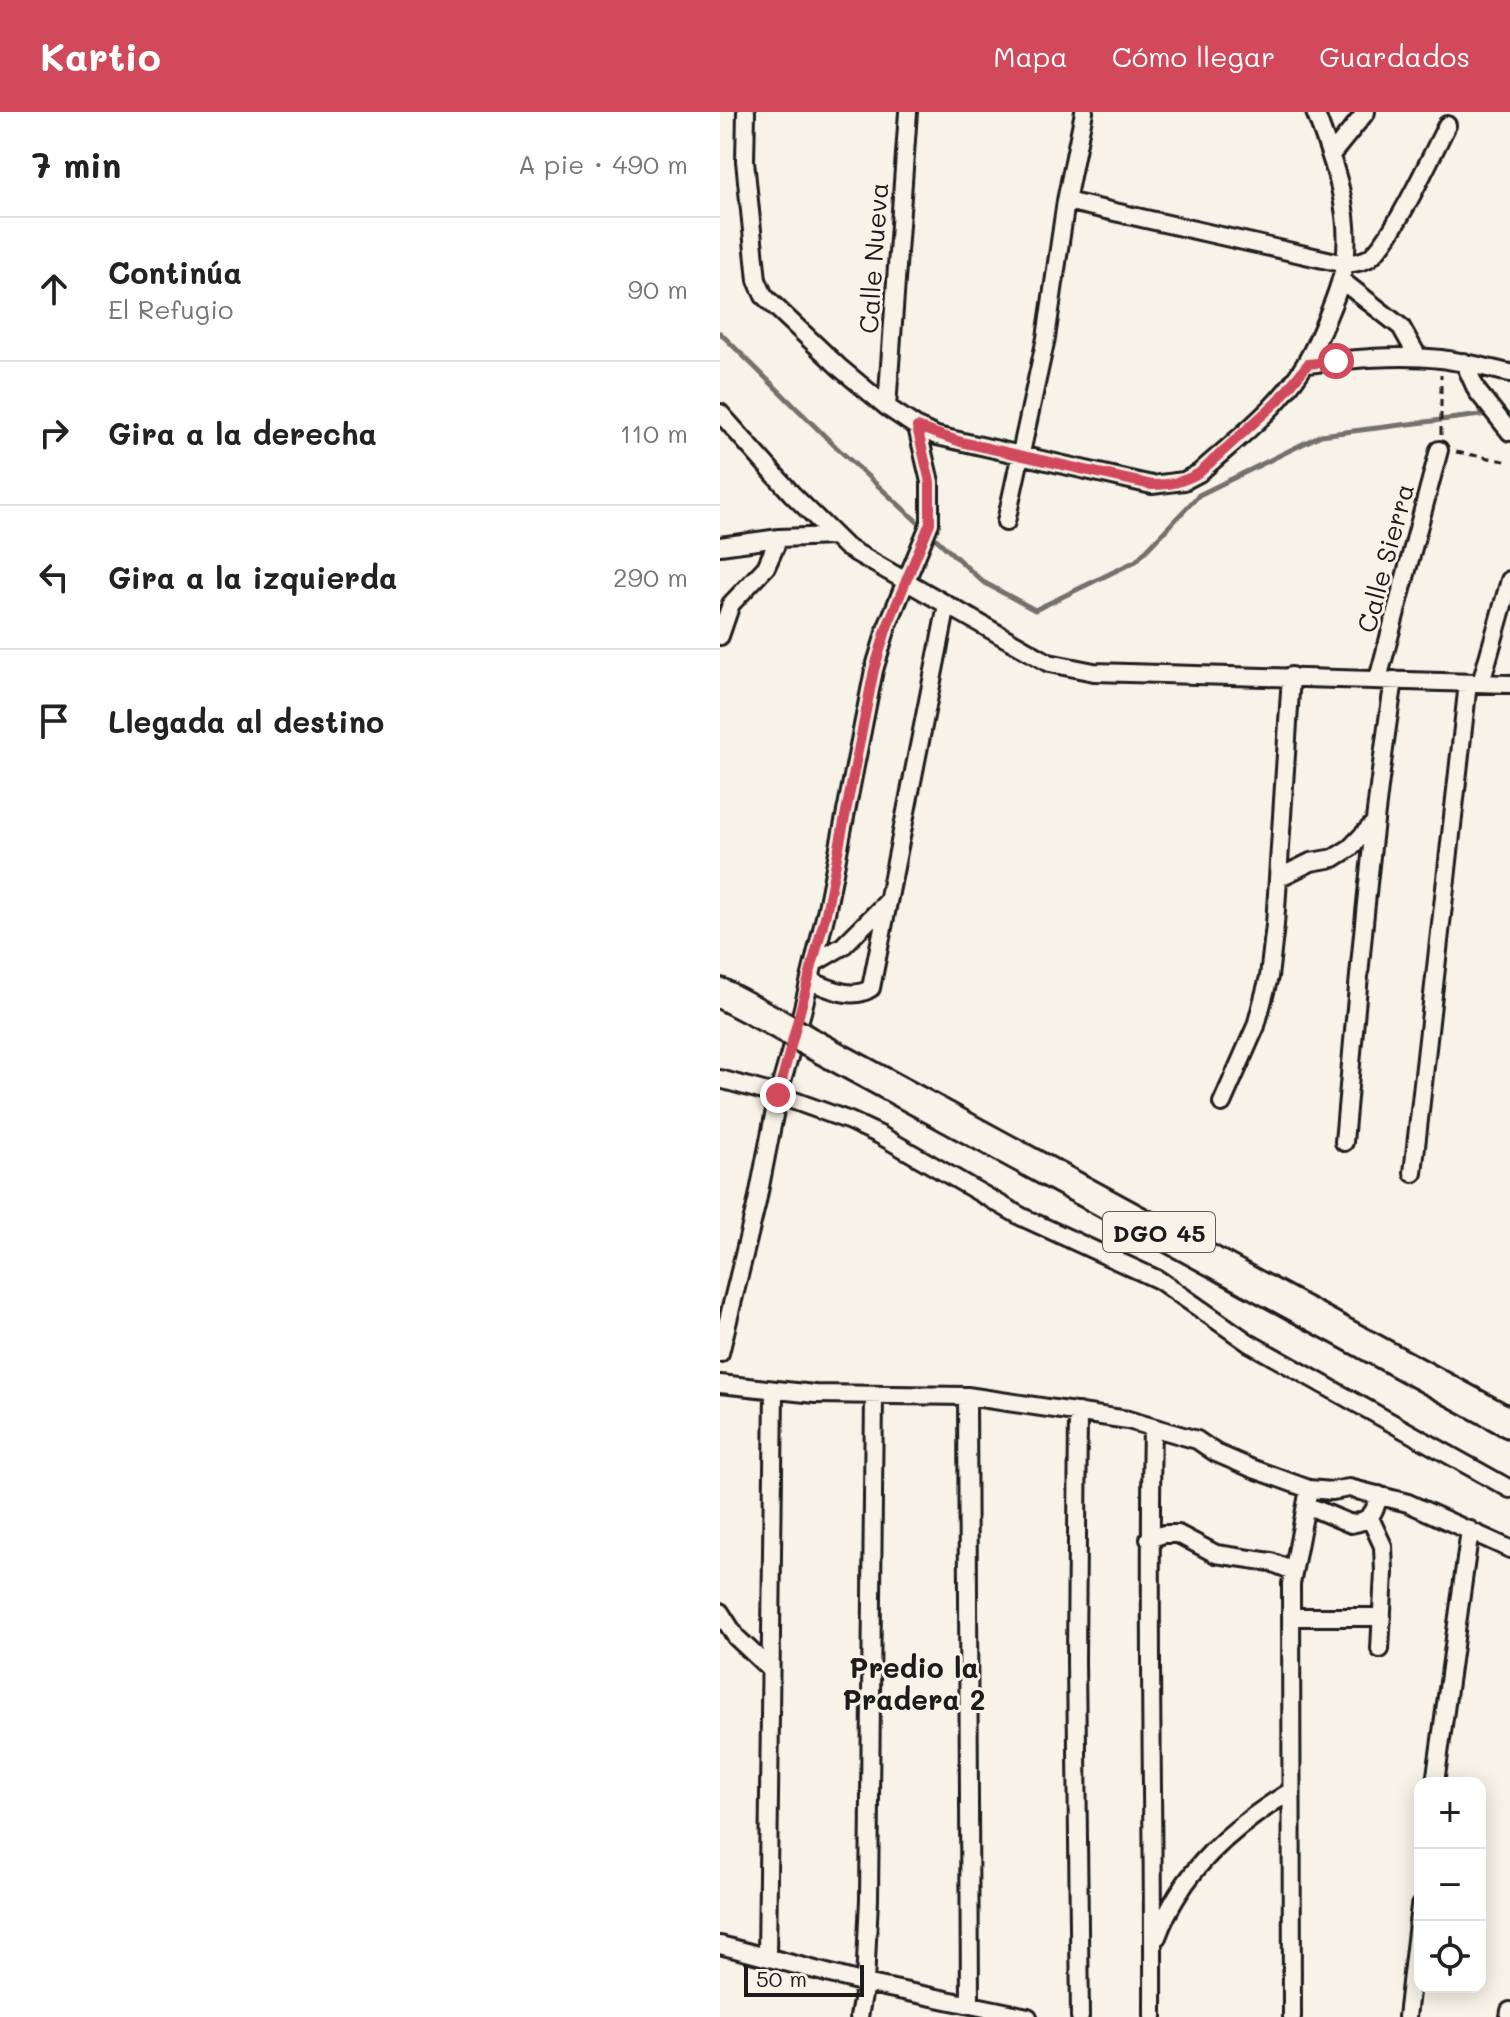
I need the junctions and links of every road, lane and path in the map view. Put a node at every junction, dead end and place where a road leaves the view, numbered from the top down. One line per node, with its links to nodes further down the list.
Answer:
1 (746, 112): 15 (street)
2 (908, 112): 15 (street, Calle Nueva)
3 (1084, 112): 8 (street)
4 (1315, 112): 7 (street)
5 (1366, 112): 7 (street)
6 (1447, 125): 9 (street)
7 (1331, 155): 9 (street)
8 (1066, 201): 9 (street); 20 (street)
9 (1343, 272): 10 (street); 13 (street)
10 (1418, 357): 11 (street); 13 (street)
11 (1441, 359): 12 (street); 19 (path)
12 (1464, 362): 14 (street); 18 (street)
13 (1308, 364): 20 (street)
14 (1510, 373)
15 (887, 407): 17 (street)
16 (720, 413): 23 (street)
17 (917, 427): 20 (street); 27 (street)
18 (1510, 432)
19 (1439, 450): 21 (path); 31 (street, Calle Sierra)
20 (1021, 457): 22 (street)
21 (1510, 462)
22 (1006, 522)
23 (835, 536): 24 (street); 27 (street)
24 (779, 538): 25 (street); 29 (street)
25 (720, 546)
26 (1510, 580): 32 (street)
27 (904, 581): 28 (street); 37 (street)
28 (947, 605): 30 (street); 36 (street)
29 (720, 636)
30 (1291, 676): 31 (street); 35 (street)
31 (1386, 679): 32 (street); 34 (street, Calle Sierra)
32 (1474, 683): 33 (street); 44 (street)
33 (1510, 684)
34 (1375, 822): 35 (street); 43 (street, Calle Sierra)
35 (1278, 878): 42 (street)
36 (889, 900): 37 (street); 38 (street)
37 (814, 963): 38 (street)
38 (810, 981): 41 (street)
39 (720, 993): 51 (highway, DGO 45, bridge)
40 (720, 1079): 41 (street)
41 (778, 1095): 45 (street); 53 (street)
42 (1222, 1103)
43 (1344, 1142)
44 (1413, 1173)
45 (720, 1353)
46 (720, 1384): 47 (street)
47 (774, 1391): 48 (street); 65 (street)
48 (874, 1395): 49 (street); 72 (street)
49 (967, 1396): 50 (street); 73 (street)
50 (1078, 1412): 52 (street); 76 (street)
51 (1510, 1423)
52 (1152, 1428): 55 (street); 58 (street)
53 (1510, 1489)
54 (1379, 1495): 55 (street); 56 (street); 57 (street)
55 (1307, 1497): 56 (street); 60 (street)
56 (1370, 1518): 63 (street)
57 (1470, 1530): 59 (street); 66 (street)
58 (1149, 1539): 60 (street); 70 (street)
59 (1510, 1549)
60 (1293, 1571): 62 (street)
61 (720, 1612): 65 (street)
62 (1293, 1617): 63 (street); 67 (street)
63 (1382, 1617): 64 (street)
64 (1380, 1649)
65 (770, 1669): 71 (street)
66 (1436, 1777)
67 (1291, 1791): 70 (street); 78 (street)
68 (1418, 1921): 79 (street)
69 (720, 1945): 71 (street)
70 (1154, 1946): 77 (street)
71 (767, 1957): 72 (street)
72 (865, 1983): 73 (street); 74 (street)
73 (970, 2004): 75 (street)
74 (859, 2017)
75 (1028, 2017)
76 (1080, 2017)
77 (1153, 2017)
78 (1292, 2017)
79 (1407, 2017)

